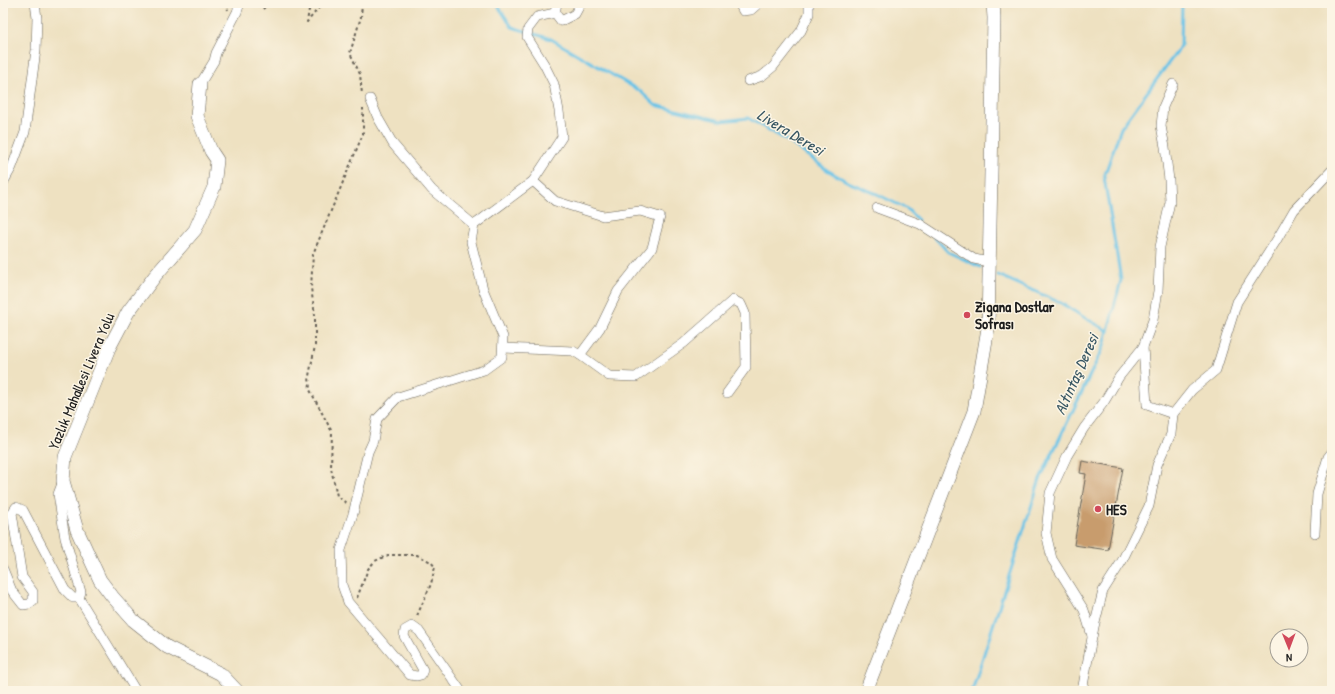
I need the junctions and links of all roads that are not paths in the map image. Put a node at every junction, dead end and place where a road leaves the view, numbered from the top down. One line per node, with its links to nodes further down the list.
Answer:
1 (35, 3): 16 (street)
2 (240, 3): 11 (street, Yazlık Mahallesi Livera Yolu)
3 (557, 3): 9 (street)
4 (581, 3): 9 (street)
5 (739, 3): 6 (street)
6 (759, 3)
7 (809, 3): 10 (street)
8 (993, 3): 19 (street)
9 (555, 13): 15 (street)
10 (748, 81)
11 (200, 84): 26 (street, Yazlık Mahallesi Livera Yolu)
12 (1173, 84): 20 (street)
13 (365, 100): 18 (street)
14 (1332, 170): 24 (street)
15 (533, 181): 18 (street); 22 (street)
16 (3, 183)
17 (877, 208): 19 (street)
18 (474, 224): 21 (street)
19 (989, 262): 34 (street)
20 (1143, 347): 24 (street); 30 (street)
21 (503, 348): 22 (street); 33 (street)
22 (580, 355): 23 (street)
23 (727, 393)
24 (1173, 414): 30 (street)
25 (1332, 452): 27 (street)
26 (63, 481): 29 (street); 32 (street, Yazlık Mahallesi Livera Yolu)
27 (1315, 533)
28 (3, 568): 29 (street)
29 (79, 598): 31 (street)
30 (1092, 636): 35 (street)
31 (136, 691)
32 (237, 691)
33 (461, 691)
34 (866, 691)
35 (1082, 691)

